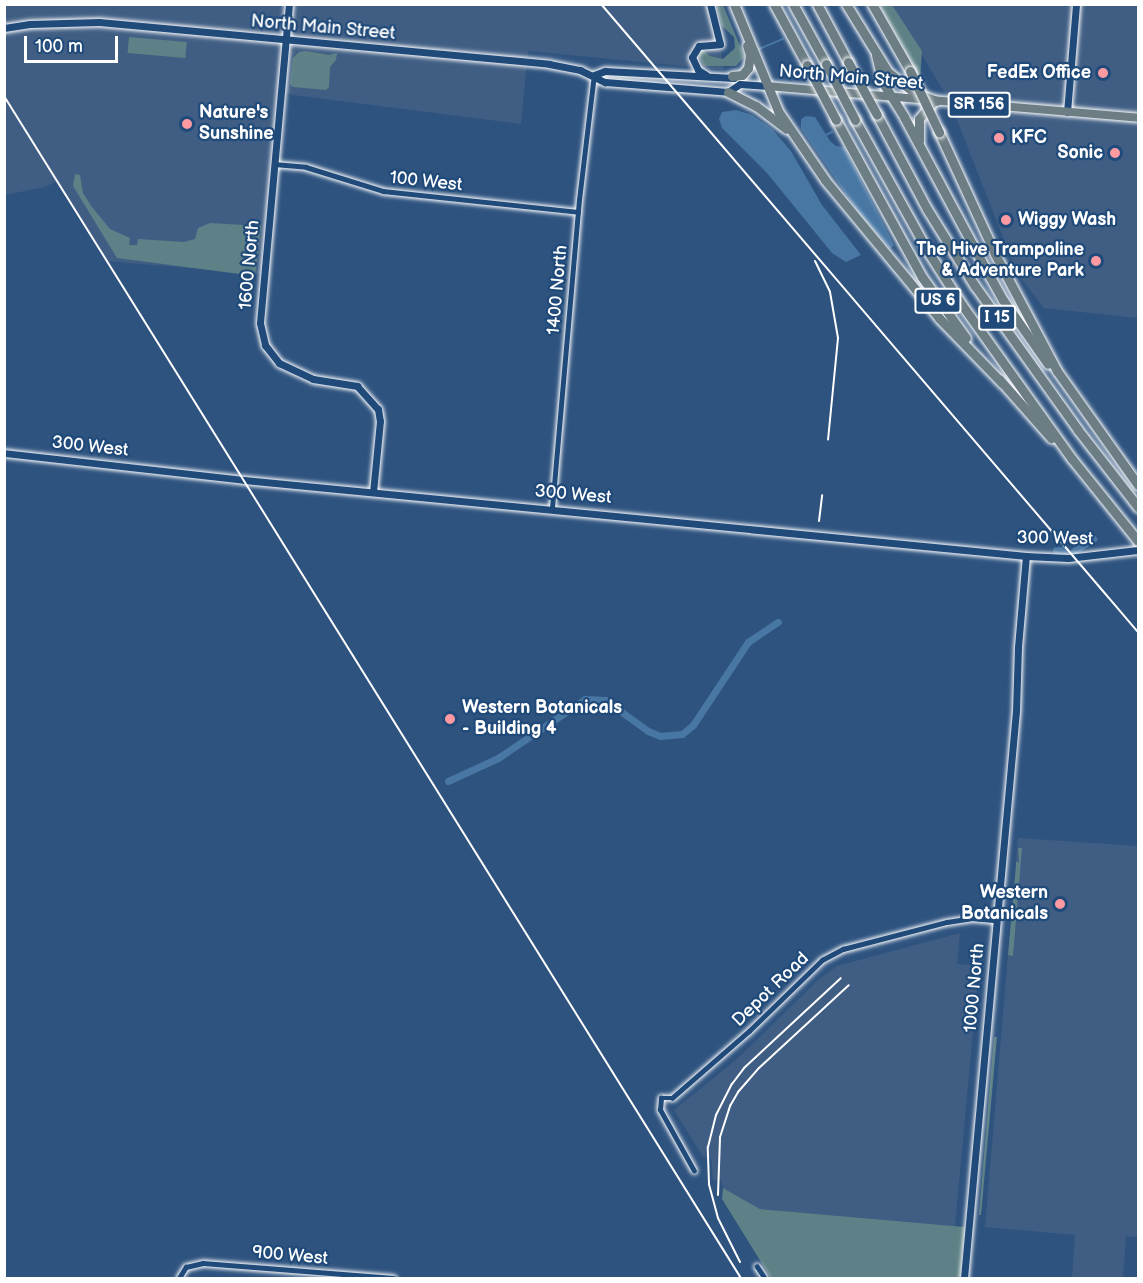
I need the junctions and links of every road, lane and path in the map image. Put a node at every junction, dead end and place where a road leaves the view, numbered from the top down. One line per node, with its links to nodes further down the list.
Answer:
1 (289, 4): 12 (street, 1600 North)
2 (710, 4): 15 (street)
3 (734, 4): 10 (highway)
4 (774, 4): 29 (highway, US 6, bridge)
5 (793, 4): 31 (highway, I 15, bridge)
6 (817, 4): 34 (highway, I 15, bridge)
7 (846, 4): 13 (highway)
8 (872, 4): 28 (highway, bridge)
9 (1076, 4): 22 (street)
10 (741, 23): 16 (highway); 18 (highway)
11 (7, 26): 12 (street, North Main Street)
12 (286, 39): 14 (street, North Main Street); 26 (street, 1600 North)
13 (876, 55): 20 (highway); 21 (highway)
14 (594, 75): 15 (street, North Main Street); 19 (street, North Main Street); 27 (street, 1400 North)
15 (708, 76): 16 (street, North Main Street)
16 (732, 76): 17 (street)
17 (740, 84): 18 (street, North Main Street); 19 (street)
18 (768, 86): 20 (main road, North Main Street / SR 156); 24 (highway)
19 (729, 92): 24 (highway)
20 (892, 97): 21 (main road, North Main Street / SR 156); 25 (highway)
21 (937, 101): 22 (main road, North Main Street / SR 156); 25 (highway)
22 (1067, 112): 23 (main road, North Main Street / SR 156)
23 (1138, 118)
24 (796, 138): 29 (highway)
25 (921, 149): 28 (highway)
26 (274, 164): 27 (street, 100 West); 33 (street, 1600 North)
27 (578, 212): 35 (street, 1400 North)
28 (1057, 371): 32 (highway)
29 (1002, 383): 31 (highway, US 6)
30 (4, 453): 33 (street, 300 West)
31 (1072, 459): 36 (highway, I 15)
32 (1138, 485)
33 (373, 492): 35 (street, 300 West)
34 (1138, 507)
35 (552, 508): 38 (street, 300 West)
36 (1138, 541)
37 (1138, 550): 38 (street, 300 West)
38 (1026, 556): 39 (street, 1000 North)
39 (996, 920): 40 (street, Depot Road); 45 (street, 1000 North)
40 (694, 1172)
41 (757, 1266): 44 (street)
42 (179, 1278): 43 (street, 900 West)
43 (393, 1278)
44 (765, 1278)
45 (964, 1278)

